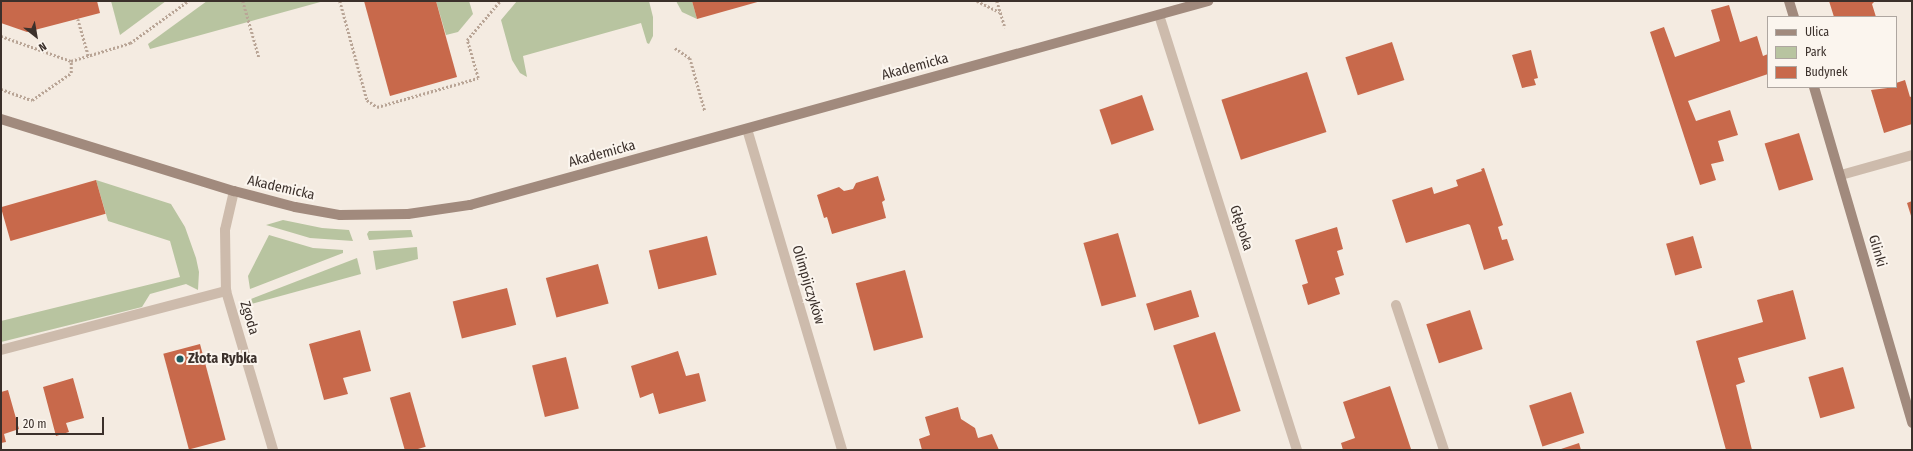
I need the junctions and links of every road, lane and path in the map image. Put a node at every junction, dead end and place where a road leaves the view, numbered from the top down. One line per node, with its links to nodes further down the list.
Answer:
1 (188, 1): 16 (path)
2 (243, 1): 17 (path)
3 (340, 1): 4 (path)
4 (500, 1)
5 (977, 1): 9 (path)
6 (998, 1): 9 (path)
7 (1208, 1): 10 (street, Akademicka)
8 (1789, 1): 11 (street)
9 (1000, 12): 13 (path)
10 (1158, 15): 23 (street, Akademicka); 33 (street, Głęboka)
11 (1794, 16)
12 (78, 19): 16 (path)
13 (1005, 28)
14 (1, 36): 18 (path)
15 (675, 48): 21 (path)
16 (89, 57): 18 (path)
17 (259, 57)
18 (71, 61): 20 (path)
19 (1814, 88): 25 (street, Glinki)
20 (1, 89)
21 (705, 110)
22 (1, 119): 26 (street, Akademicka)
23 (747, 129): 26 (street, Akademicka); 32 (street, Olimpijczyków)
24 (1912, 155): 25 (street)
25 (1841, 175): 30 (street, Glinki)
26 (234, 191): 27 (street, Zgoda)
27 (226, 290): 29 (street); 31 (street, Zgoda)
28 (1396, 305): 34 (street)
29 (1, 350)
30 (1912, 423)
31 (273, 450)
32 (842, 450)
33 (1297, 450)
34 (1444, 450)

